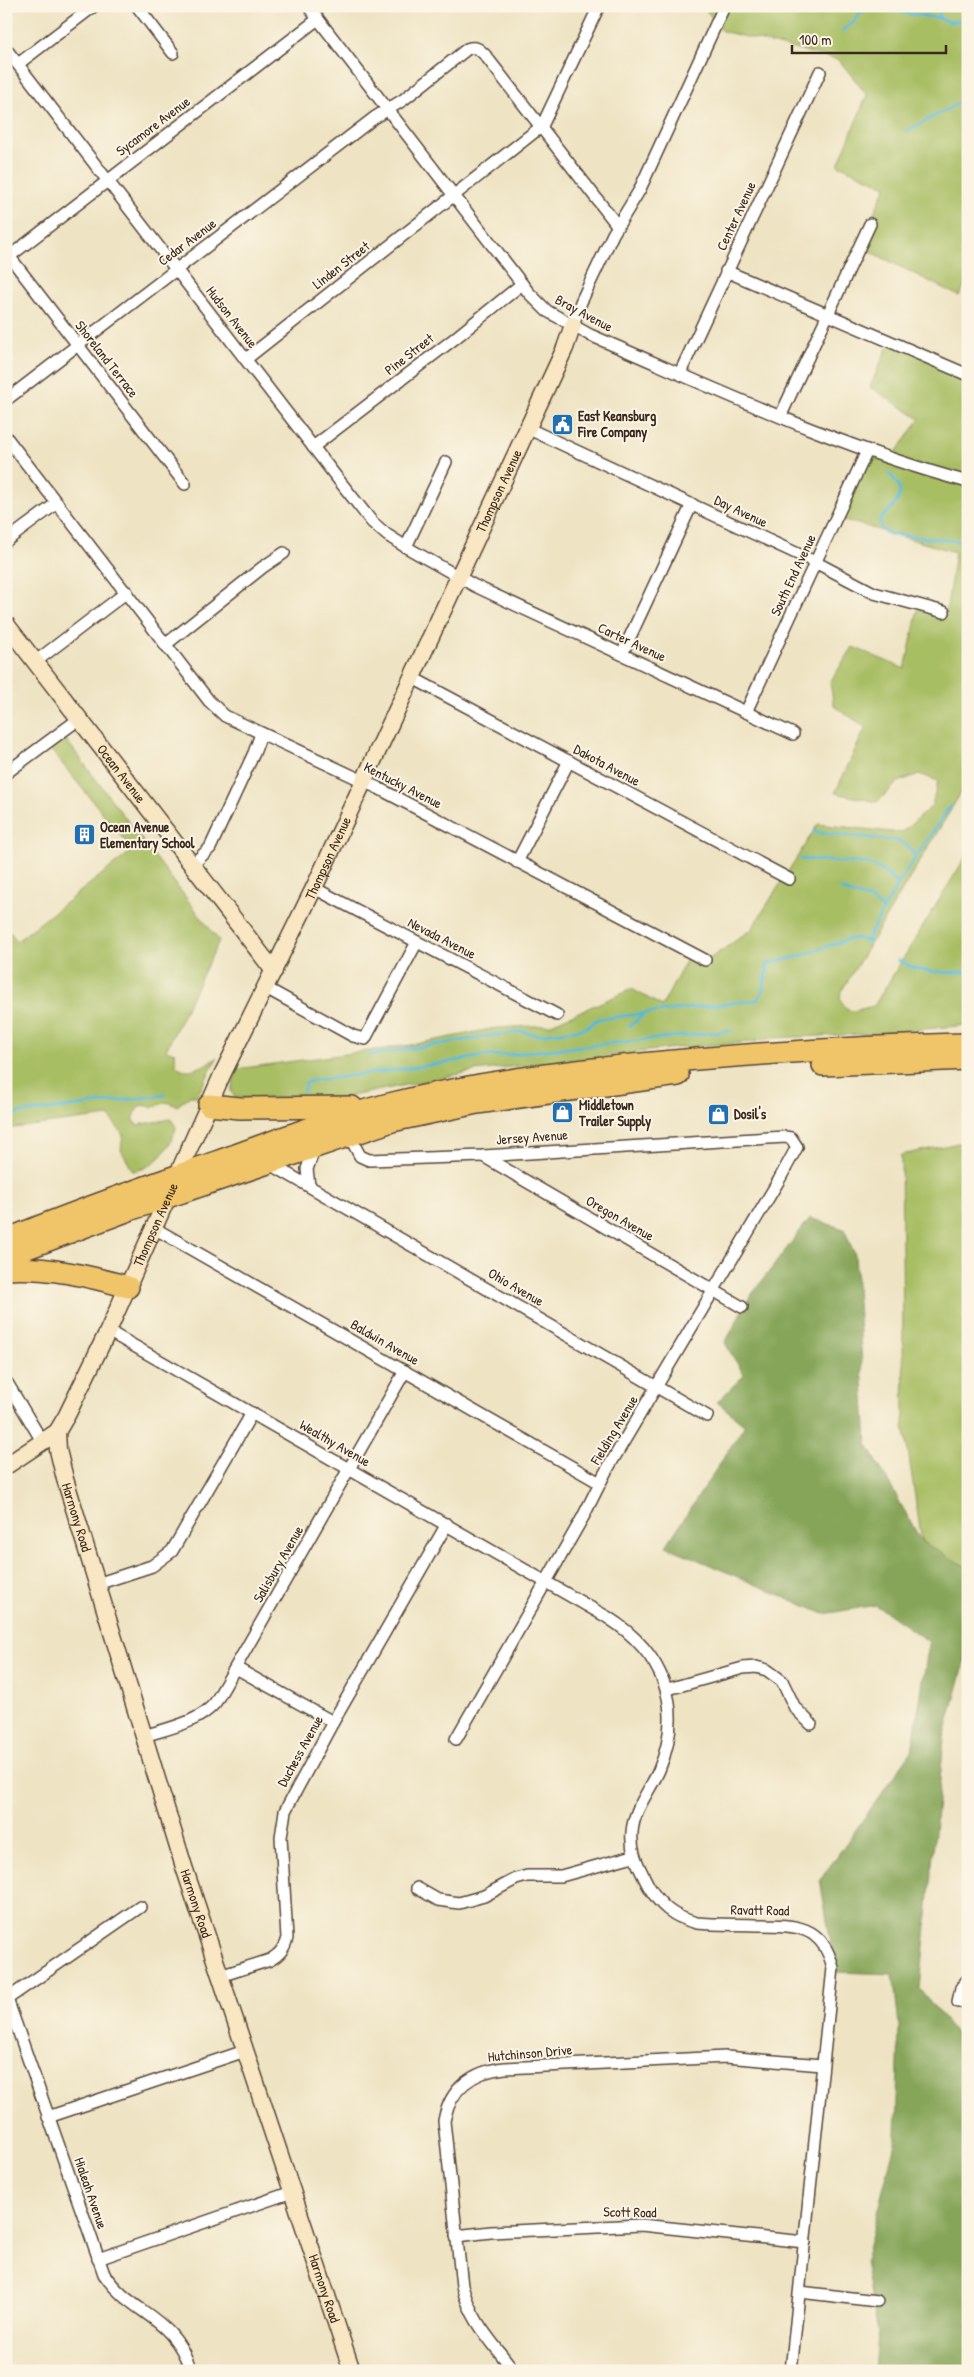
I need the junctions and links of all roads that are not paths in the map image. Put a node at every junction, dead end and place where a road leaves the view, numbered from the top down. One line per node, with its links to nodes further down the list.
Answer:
1 (94, 6): 9 (street)
2 (137, 6): 8 (street)
3 (308, 6): 6 (street, Bray Avenue)
4 (599, 6): 12 (street)
5 (722, 11): 16 (street, Thompson Avenue)
6 (318, 19): 11 (street, Bray Avenue); 13 (street, Sycamore Avenue)
7 (6, 49): 9 (street, Hudson Avenue)
8 (173, 53)
9 (18, 64): 13 (street, Hudson Avenue)
10 (820, 72): 19 (street, Center Avenue)
11 (388, 109): 12 (street, Cedar Avenue); 14 (street, Bray Avenue); 18 (street, Cedar Avenue)
12 (542, 126): 14 (street, Linden Street); 16 (street)
13 (107, 179): 17 (street, Sycamore Avenue); 18 (street, Hudson Avenue)
14 (455, 197): 20 (street, Bray Avenue); 24 (street, Linden Street)
15 (870, 224): 21 (street)
16 (618, 226): 22 (street, Thompson Avenue)
17 (7, 255): 23 (street, Shoreland Terrace)
18 (176, 269): 23 (street, Cedar Avenue); 24 (street, Hudson Avenue)
19 (726, 272): 21 (street); 25 (street, Center Avenue)
20 (522, 284): 22 (street, Bray Avenue); 31 (street, Pine Street)
21 (828, 315): 26 (street); 28 (street)
22 (573, 326): 25 (street, Bray Avenue); 29 (street, Thompson Avenue)
23 (77, 345): 27 (street, Cedar Avenue); 35 (street, Shoreland Terrace)
24 (246, 359): 31 (street, Hudson Avenue)
25 (680, 373): 28 (street, Bray Avenue)
26 (968, 375)
27 (6, 400)
28 (781, 416): 32 (street, Bray Avenue)
29 (527, 428): 37 (street, Day Avenue); 42 (street, Thompson Avenue)
30 (6, 437): 36 (street, Kentucky Avenue)
31 (313, 447): 39 (street, Hudson Avenue)
32 (867, 451): 34 (street, Bray Avenue); 41 (street, South End Avenue)
33 (446, 462): 39 (street)
34 (968, 482)
35 (185, 484)
36 (56, 503): 38 (street); 43 (street, Kentucky Avenue)
37 (692, 504): 41 (street, Day Avenue); 47 (street)
38 (6, 541)
39 (406, 547): 42 (street, Hudson Avenue)
40 (284, 553): 46 (street)
41 (815, 562): 44 (street, Day Avenue); 50 (street, South End Avenue)
42 (459, 576): 47 (street, Carter Avenue); 49 (street, Thompson Avenue)
43 (126, 592): 46 (street, Kentucky Avenue); 48 (street)
44 (944, 612)
45 (9, 634): 48 (street, Ocean Avenue)
46 (165, 645): 52 (street, Kentucky Avenue)
47 (622, 654): 50 (street, Carter Avenue)
48 (35, 662): 51 (street, Ocean Avenue)
49 (411, 677): 54 (street, Dakota Avenue); 56 (street, Thompson Avenue)
50 (746, 712): 53 (street, Carter Avenue)
51 (79, 719): 55 (street); 58 (street, Ocean Avenue)
52 (261, 734): 56 (street, Kentucky Avenue); 58 (street)
53 (793, 734)
54 (569, 761): 57 (street); 59 (street, Dakota Avenue)
55 (6, 773)
56 (363, 781): 57 (street, Kentucky Avenue); 60 (street, Thompson Avenue)
57 (517, 862): 62 (street, Kentucky Avenue)
58 (192, 865): 63 (street, Ocean Avenue)
59 (789, 879)
60 (314, 888): 61 (street, Nevada Avenue); 63 (street, Thompson Avenue)
61 (417, 942): 64 (street); 65 (street, Nevada Avenue)
62 (705, 960)
63 (274, 971): 64 (street, Thompson Avenue)
64 (266, 988): 68 (street, Thompson Avenue)
65 (557, 1015)
66 (968, 1044): 69 (highway)
67 (968, 1059): 70 (highway)
68 (209, 1105): 69 (highway); 75 (street, Thompson Avenue)
69 (384, 1106): 75 (highway)
70 (349, 1135): 72 (highway); 73 (street, Jersey Avenue)
71 (791, 1138): 73 (street, Jersey Avenue); 83 (street, Fielding Avenue)
72 (315, 1146): 74 (highway); 76 (street)
73 (483, 1156): 83 (street, Oregon Avenue)
74 (266, 1162): 76 (street, Ohio Avenue); 77 (highway)
75 (178, 1174): 77 (street, Thompson Avenue); 79 (highway)
76 (309, 1186): 88 (street, Ohio Avenue)
77 (169, 1196): 78 (street, Thompson Avenue); 80 (highway)
78 (154, 1228): 82 (street, Thompson Avenue); 86 (street, Baldwin Avenue)
79 (6, 1240)
80 (6, 1256)
81 (6, 1269): 82 (highway)
82 (128, 1287): 85 (street, Thompson Avenue)
83 (714, 1290): 84 (street, Oregon Avenue); 88 (street, Fielding Avenue)
84 (742, 1307)
85 (108, 1331): 89 (street, Wealthy Avenue); 91 (street, Thompson Avenue)
86 (406, 1371): 94 (street, Salisbury Avenue); 95 (street, Baldwin Avenue)
87 (6, 1381): 92 (street)
88 (657, 1386): 90 (street, Ohio Avenue); 95 (street, Fielding Avenue)
89 (252, 1413): 94 (street, Wealthy Avenue); 98 (street)
90 (707, 1416)
91 (58, 1432): 92 (street); 98 (street, Harmony Road)
92 (42, 1441): 93 (street)
93 (6, 1466)
94 (350, 1468): 96 (street, Wealthy Avenue); 99 (street, Salisbury Avenue)
95 (600, 1483): 97 (street, Fielding Avenue)
96 (447, 1524): 97 (street, Wealthy Avenue); 101 (street, Duchess Avenue)
97 (547, 1582): 100 (street, Ravatt Road); 104 (street, Fielding Avenue)
98 (97, 1584): 103 (street, Harmony Road)
99 (236, 1668): 101 (street); 103 (street, Salisbury Avenue)
100 (668, 1689): 102 (street); 105 (street, Ravatt Road)
101 (333, 1722): 108 (street, Duchess Avenue)
102 (811, 1724)
103 (144, 1736): 108 (street, Harmony Road)
104 (456, 1739)
105 (633, 1856): 106 (street); 113 (street, Ravatt Road)
106 (417, 1888)
107 (140, 1907): 110 (street)
108 (220, 1976): 112 (street, Harmony Road)
109 (968, 1979): 111 (street)
110 (7, 1998): 114 (street, Hialeah Avenue)
111 (958, 2002)
112 (245, 2051): 114 (street); 115 (street, Harmony Road)
113 (822, 2065): 116 (street, Hutchinson Drive); 117 (street, Ravatt Road)
114 (48, 2117): 118 (street, Hialeah Avenue)
115 (292, 2192): 118 (street); 122 (street, Harmony Road)
116 (456, 2236): 117 (street, Scott Road); 123 (street, Hutchinson Drive)
117 (805, 2242): 119 (street, Ravatt Road)
118 (98, 2259): 121 (street, Hialeah Avenue)
119 (800, 2292): 120 (street); 124 (street, Ravatt Road)
120 (877, 2301)
121 (191, 2371)
122 (352, 2371)
123 (514, 2371)
124 (791, 2371)

